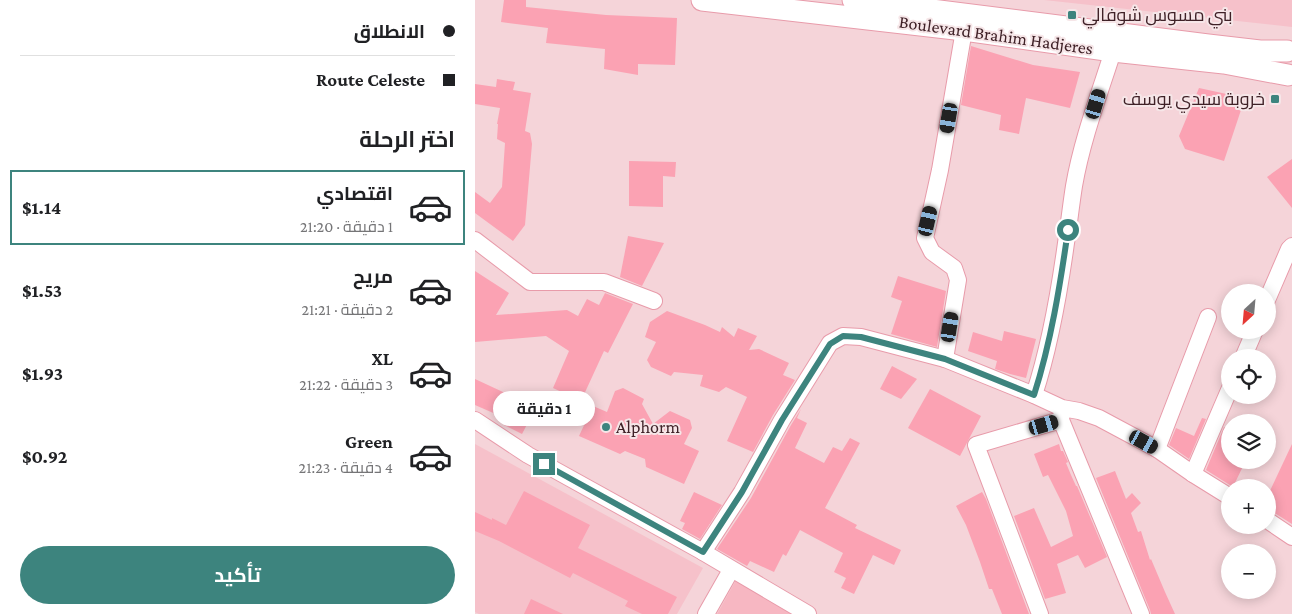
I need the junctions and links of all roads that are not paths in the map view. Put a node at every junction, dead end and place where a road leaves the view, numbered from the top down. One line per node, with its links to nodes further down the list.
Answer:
1 (702, 0): 3 (main road, Boulevard Brahim Hadjeres)
2 (853, 0): 4 (main road, Boulevard Brahim Hadjeres)
3 (964, 30): 5 (main road, Boulevard Brahim Hadjeres); 12 (street)
4 (1290, 49): 6 (main road)
5 (1113, 51): 6 (main road, Boulevard Brahim Hadjeres); 13 (street)
6 (1290, 77)
7 (475, 240): 10 (street)
8 (1292, 246): 9 (street)
9 (1274, 284)
10 (654, 301)
11 (1208, 316): 17 (street)
12 (945, 359): 13 (street); 22 (street)
13 (1034, 395): 15 (street)
14 (1223, 404): 18 (street)
15 (1062, 414): 17 (street); 26 (street); 27 (street)
16 (475, 420): 22 (street)
17 (1157, 449): 18 (street)
18 (1193, 474): 19 (street)
19 (1221, 491)
20 (1276, 526): 21 (street)
21 (1292, 537)
22 (703, 552): 23 (street)
23 (731, 570): 24 (street); 25 (street)
24 (706, 614)
25 (808, 614)
26 (1041, 614)
27 (1141, 614)

